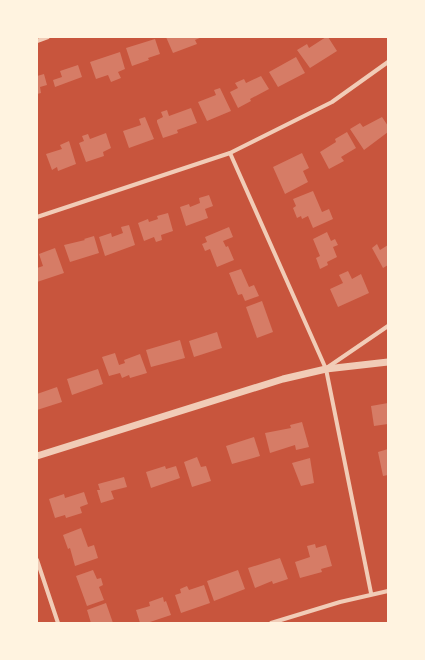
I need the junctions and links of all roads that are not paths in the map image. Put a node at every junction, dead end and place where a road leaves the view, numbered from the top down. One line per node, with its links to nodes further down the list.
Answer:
1 (48, 37): 2 (street)
2 (37, 41)
3 (388, 62): 4 (street)
4 (230, 153): 5 (street); 8 (street)
5 (37, 217)
6 (388, 326): 8 (street)
7 (388, 362): 8 (street)
8 (326, 369): 9 (street); 12 (street)
9 (37, 456)
10 (37, 560): 13 (street)
11 (388, 591): 12 (street)
12 (371, 594): 14 (street)
13 (58, 623)
14 (271, 623)

